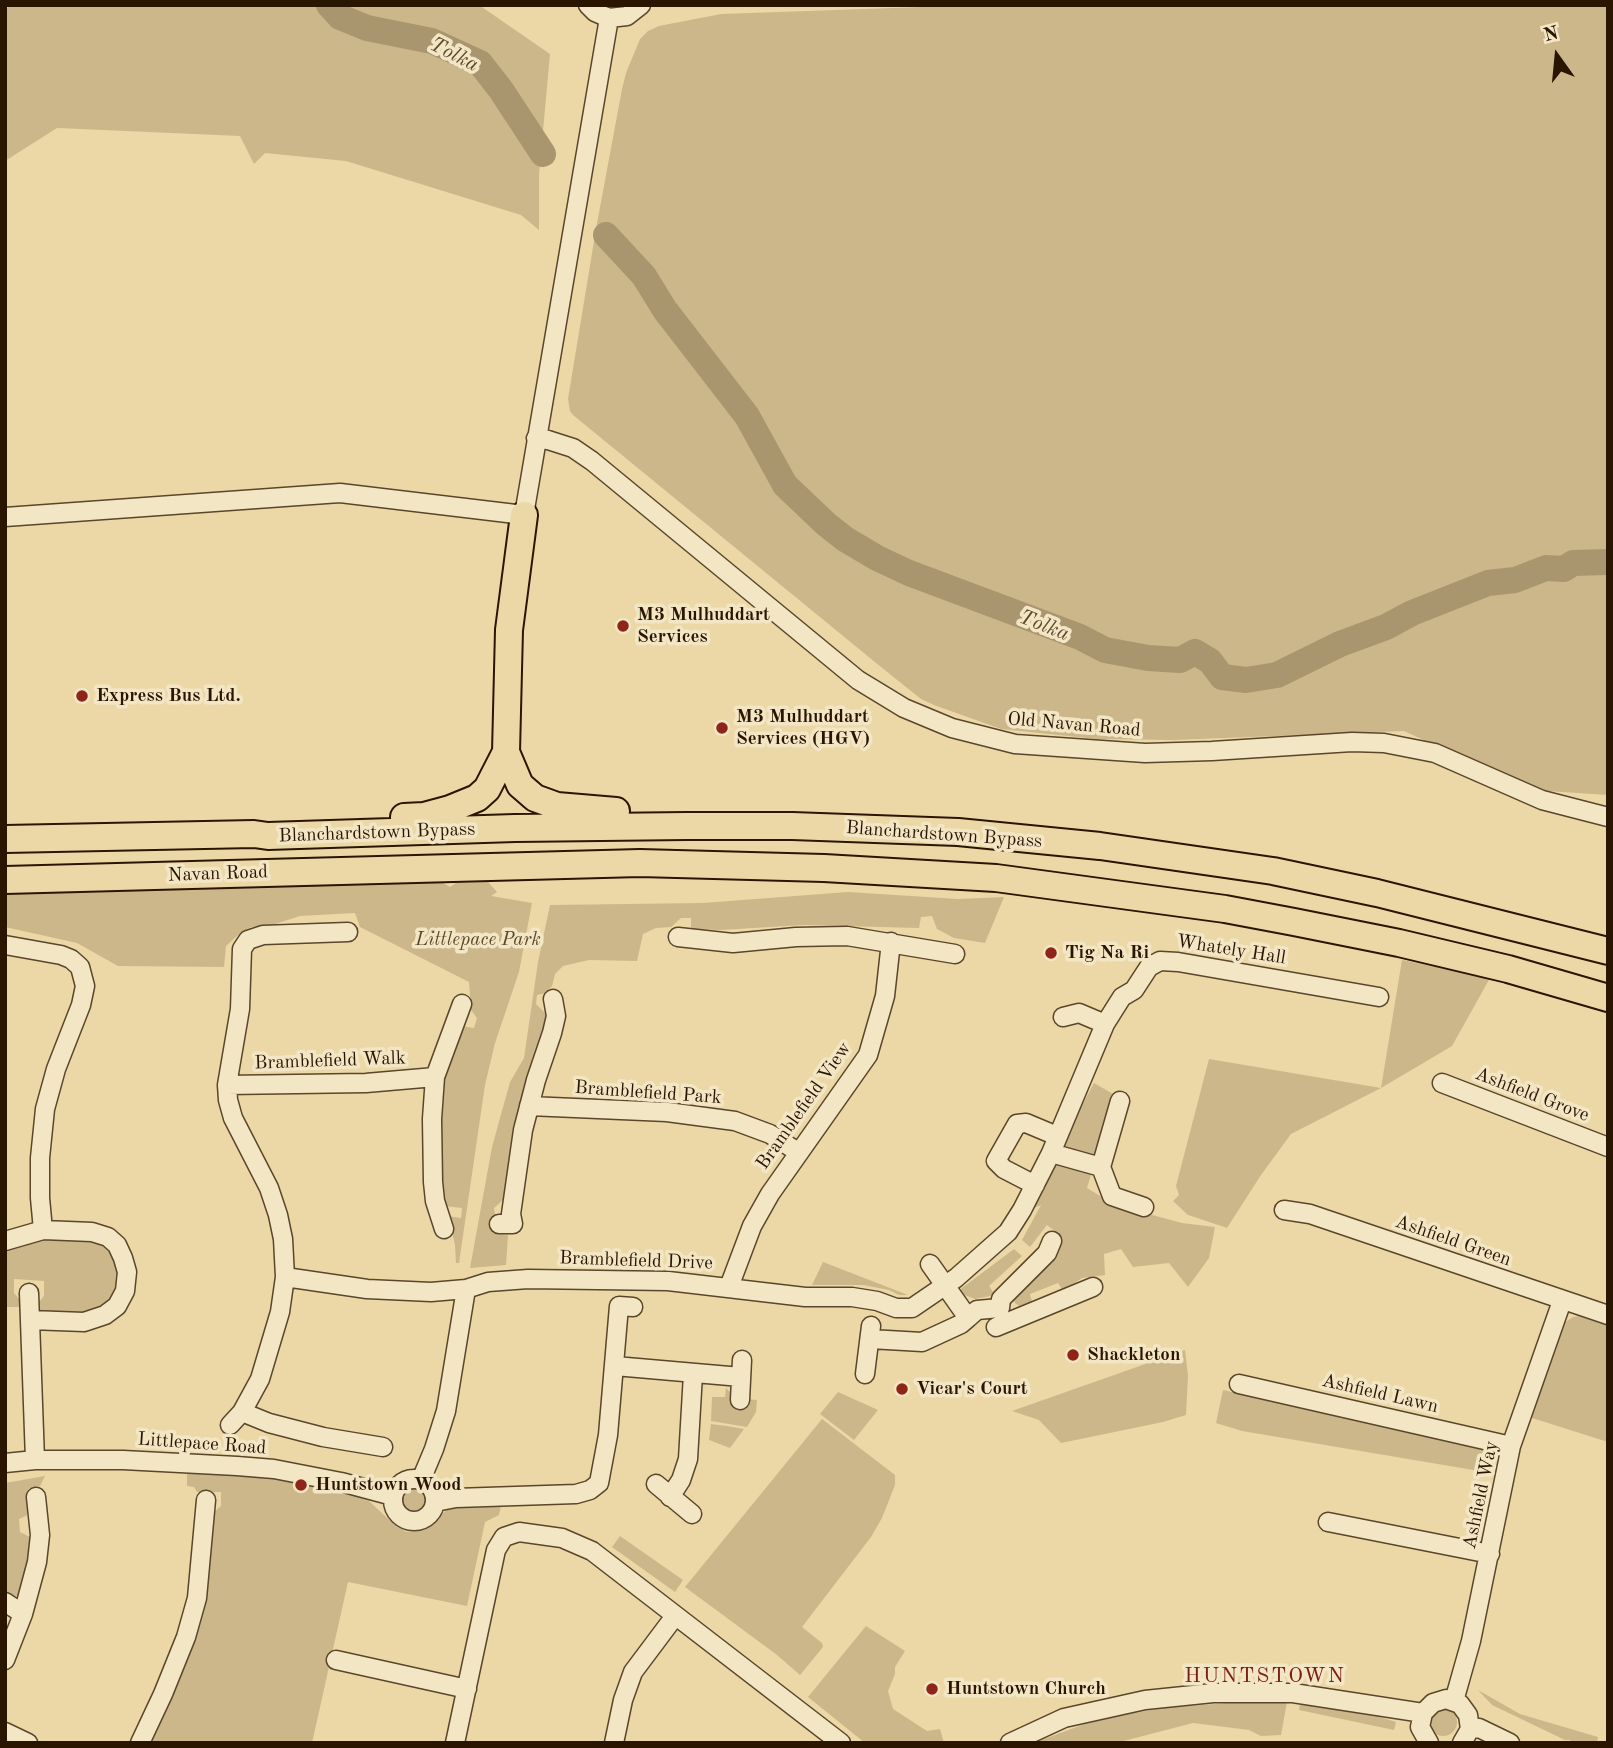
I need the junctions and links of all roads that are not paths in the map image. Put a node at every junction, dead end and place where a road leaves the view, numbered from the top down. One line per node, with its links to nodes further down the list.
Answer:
1 (588, 5): 3 (street)
2 (641, 5): 3 (street)
3 (609, 18): 4 (street)
4 (536, 438): 5 (street); 8 (street, Old Navan Road)
5 (524, 514): 6 (street); 7 (highway)
6 (5, 517)
7 (506, 752): 9 (highway); 11 (highway)
8 (1608, 817)
9 (268, 836): 10 (highway, Navan Road); 11 (highway, Blanchardstown Bypass)
10 (5, 839)
11 (1224, 863): 18 (highway, Blanchardstown Bypass)
12 (430, 867): 13 (highway, Navan Road); 21 (highway, Blanchardstown Bypass)
13 (5, 880)
14 (348, 932): 28 (street)
15 (678, 937): 16 (street)
16 (891, 942): 19 (street); 33 (street, Bramblefield View)
17 (5, 945): 40 (street)
18 (1608, 951)
19 (955, 954)
20 (1379, 996): 25 (street, Whately Hall)
21 (1608, 998)
22 (554, 999): 30 (street)
23 (462, 1004): 26 (street)
24 (1063, 1017): 25 (street)
25 (1105, 1024): 31 (street, Bramblefield Drive)
26 (435, 1077): 28 (street, Bramblefield Walk); 38 (street)
27 (1442, 1083): 32 (street, Ashfield Grove)
28 (227, 1085): 44 (street)
29 (1120, 1101): 34 (street)
30 (529, 1106): 33 (street, Bramblefield Park); 39 (street)
31 (1054, 1145): 34 (street); 35 (street, Bramblefield Drive); 35 (street)
32 (1608, 1147)
33 (798, 1152): 46 (street, Bramblefield View)
34 (1101, 1167): 36 (street)
35 (1035, 1185): 45 (street, Bramblefield Drive)
36 (1144, 1207)
37 (1284, 1210): 50 (street, Ashfield Green)
38 (446, 1218)
39 (499, 1224)
40 (43, 1230): 41 (street); 56 (street)
41 (5, 1241)
42 (1052, 1241): 52 (street)
43 (930, 1264): 45 (street)
44 (285, 1277): 48 (street, Bramblefield Drive); 64 (street)
45 (946, 1286): 46 (street, Bramblefield Drive); 54 (street)
46 (729, 1287): 48 (street, Bramblefield Drive)
47 (1093, 1287): 55 (street)
48 (466, 1289): 67 (street)
49 (29, 1293): 56 (street)
50 (1562, 1301): 53 (street, Ashfield Green); 63 (street, Ashfield Way)
51 (633, 1307): 58 (street)
52 (1000, 1308): 54 (street); 55 (street)
53 (1608, 1315)
54 (968, 1318): 60 (street)
55 (1016, 1319): 57 (street)
56 (30, 1320): 65 (street)
57 (996, 1327)
58 (615, 1366): 59 (street); 73 (street)
59 (693, 1374): 62 (street); 71 (street)
60 (865, 1374)
61 (1239, 1384): 63 (street, Ashfield Lawn)
62 (740, 1401)
63 (1511, 1446): 76 (street, Ashfield Way)
64 (383, 1447)
65 (35, 1460): 66 (street, Littlepace Road); 69 (street, Littlepace Road)
66 (5, 1463)
67 (421, 1480): 69 (street); 73 (street)
68 (656, 1484): 71 (street)
69 (393, 1496): 73 (street)
70 (36, 1497): 78 (street)
71 (670, 1497): 74 (street)
72 (206, 1500): 89 (street)
73 (435, 1502)
74 (692, 1514)
75 (1328, 1522): 76 (street)
76 (1490, 1554): 83 (street, Ashfield Way)
77 (5, 1602): 78 (street)
78 (23, 1614): 80 (street)
79 (675, 1616): 82 (street); 91 (street); 92 (street)
80 (5, 1660)
81 (337, 1660): 82 (street)
82 (467, 1689): 90 (street)
83 (1454, 1701): 84 (street); 86 (street)
84 (1423, 1713): 87 (street); 93 (street)
85 (5, 1732): 88 (street)
86 (1466, 1736): 94 (street)
87 (1427, 1742)
88 (28, 1743)
89 (140, 1743)
90 (455, 1743)
91 (614, 1743)
92 (841, 1743)
93 (1010, 1743)
94 (1510, 1743)

